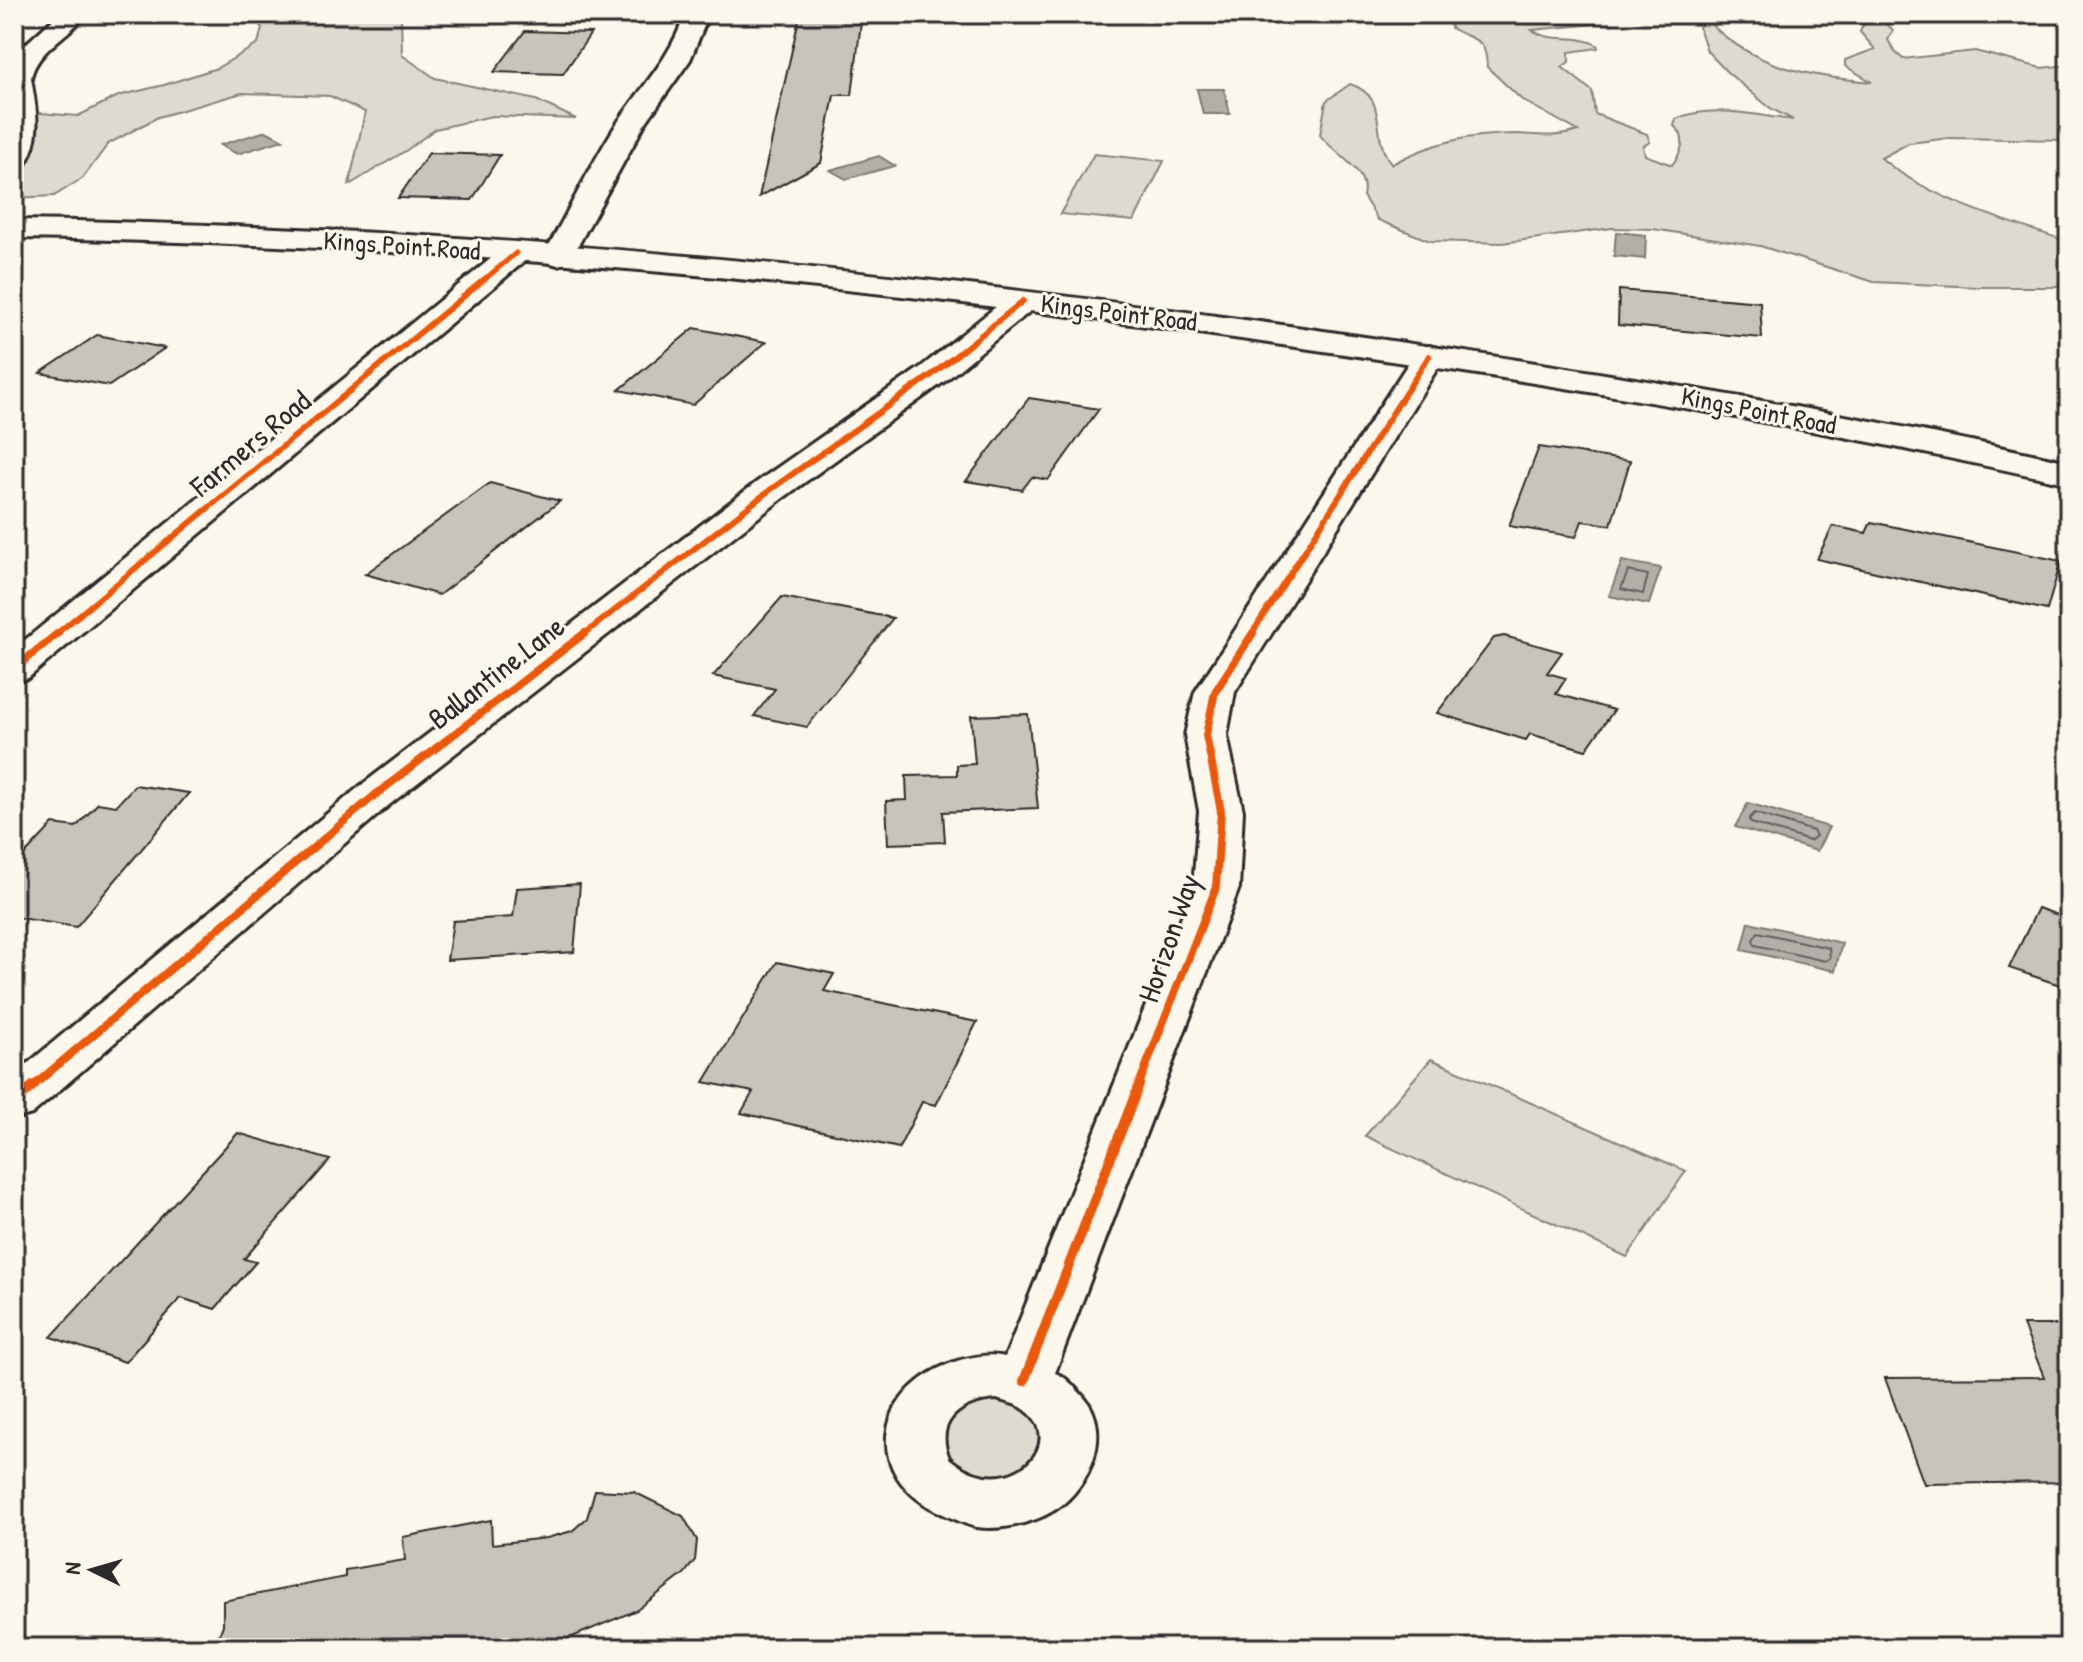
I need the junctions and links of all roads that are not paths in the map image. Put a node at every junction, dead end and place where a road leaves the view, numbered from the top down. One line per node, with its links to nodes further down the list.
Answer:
1 (74, 14): 3 (street)
2 (697, 14): 6 (street)
3 (14, 160)
4 (14, 229): 5 (street, Kings Point Road)
5 (516, 253): 6 (street, Kings Point Road); 10 (street, Farmers Road)
6 (558, 256): 7 (street, Kings Point Road)
7 (1023, 301): 8 (street, Kings Point Road); 11 (street, Ballantine Lane)
8 (1429, 356): 9 (street, Kings Point Road); 12 (street, Horizon Way)
9 (2069, 473)
10 (14, 669)
11 (14, 1102)
12 (1024, 1381)

